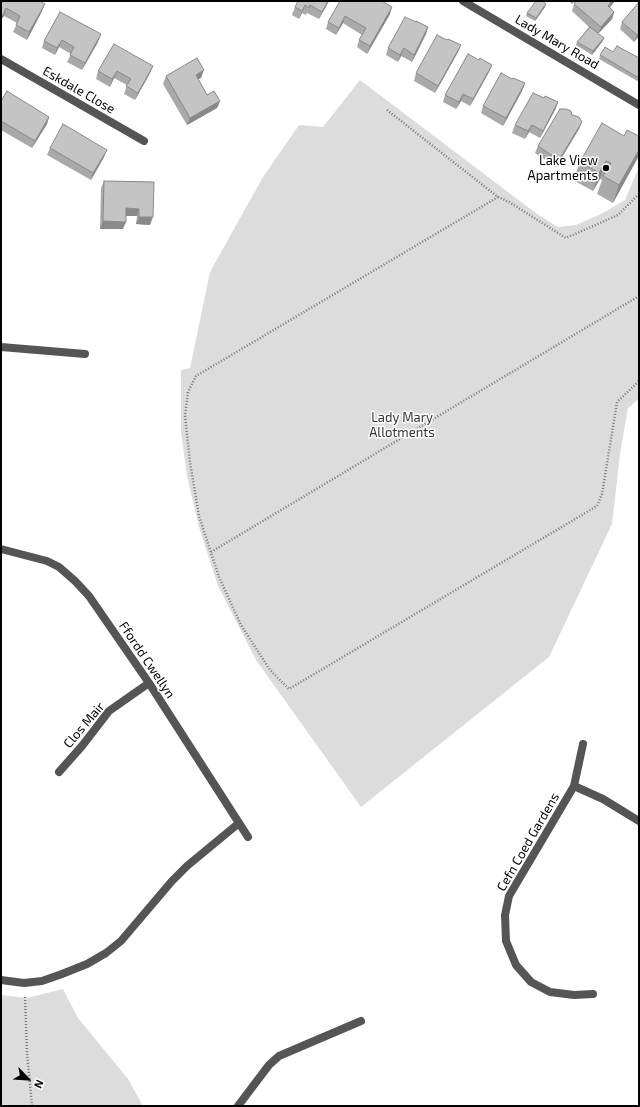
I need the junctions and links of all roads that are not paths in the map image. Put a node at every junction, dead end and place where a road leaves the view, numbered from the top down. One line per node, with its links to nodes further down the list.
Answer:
1 (463, 1): 3 (street, Lady Mary Road)
2 (1, 59): 4 (street, Eskdale Close)
3 (639, 104)
4 (144, 141)
5 (1, 347): 6 (street)
6 (84, 354)
7 (1, 549): 8 (street, Ffordd Cwellyn)
8 (149, 683): 10 (street, Clos Mair); 13 (street, Ffordd Cwellyn)
9 (583, 744): 11 (street, Cefn Coed Gardens)
10 (60, 772)
11 (574, 786): 12 (street, Cefn Coed Gardens); 16 (street, Cefn Coed Gardens)
12 (639, 821)
13 (239, 823): 14 (street, Ffordd Cwellyn); 15 (street)
14 (248, 837)
15 (1, 980)
16 (593, 994)
17 (361, 1021): 18 (street)
18 (238, 1106)

